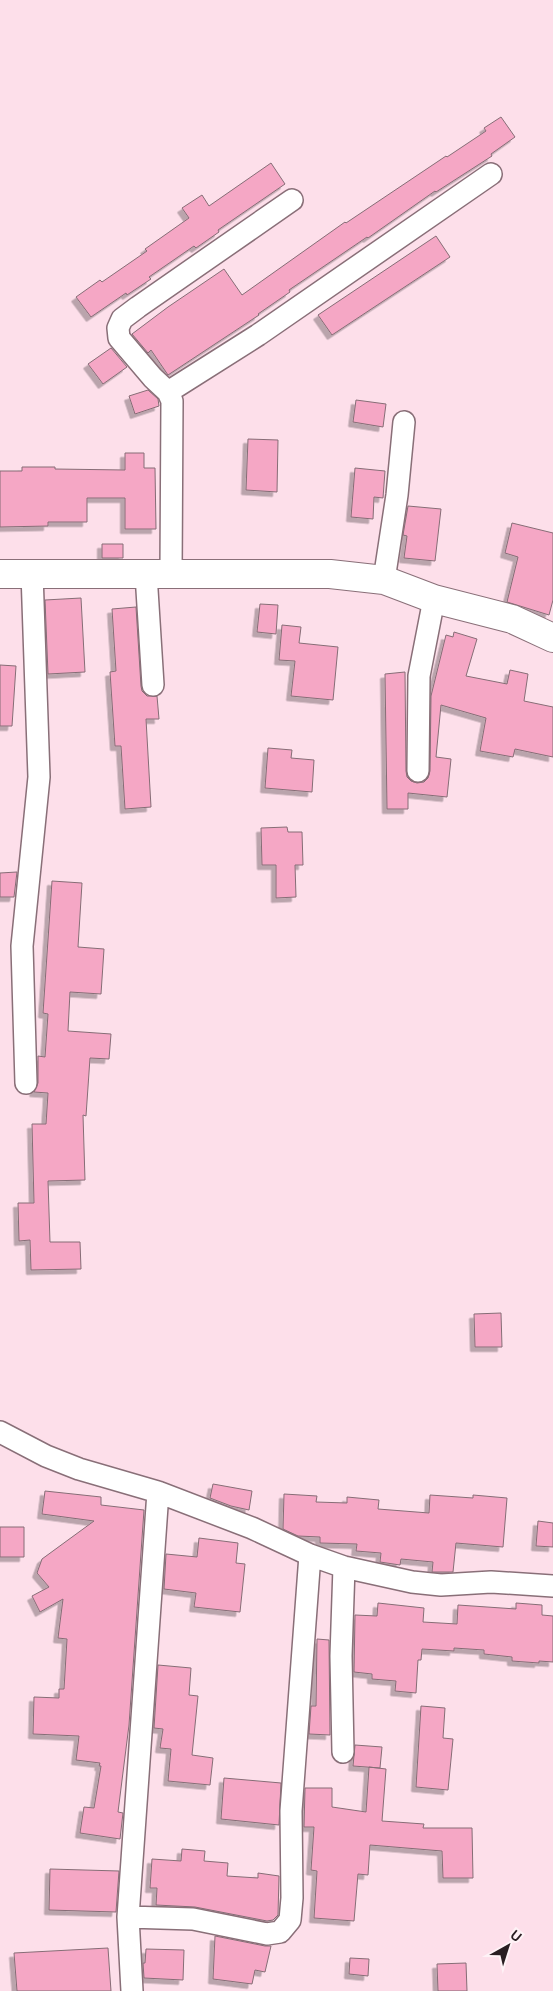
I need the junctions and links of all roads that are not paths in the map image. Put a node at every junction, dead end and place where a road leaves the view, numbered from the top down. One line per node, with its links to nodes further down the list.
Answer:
1 (491, 174): 3 (street)
2 (292, 200): 3 (street)
3 (168, 392): 7 (street)
4 (404, 422): 8 (street)
5 (32, 573): 6 (street); 7 (street); 13 (street)
6 (0, 574)
7 (158, 574): 8 (street); 11 (street)
8 (384, 580): 9 (street)
9 (434, 599): 10 (street); 12 (street)
10 (553, 638)
11 (153, 685)
12 (418, 771)
13 (26, 1083)
14 (0, 1432): 15 (street)
15 (158, 1492): 16 (street); 20 (street)
16 (310, 1555): 17 (street); 20 (street)
17 (344, 1567): 18 (street); 19 (street)
18 (553, 1586)
19 (343, 1752)
20 (128, 1917): 21 (street)
21 (132, 1991)

